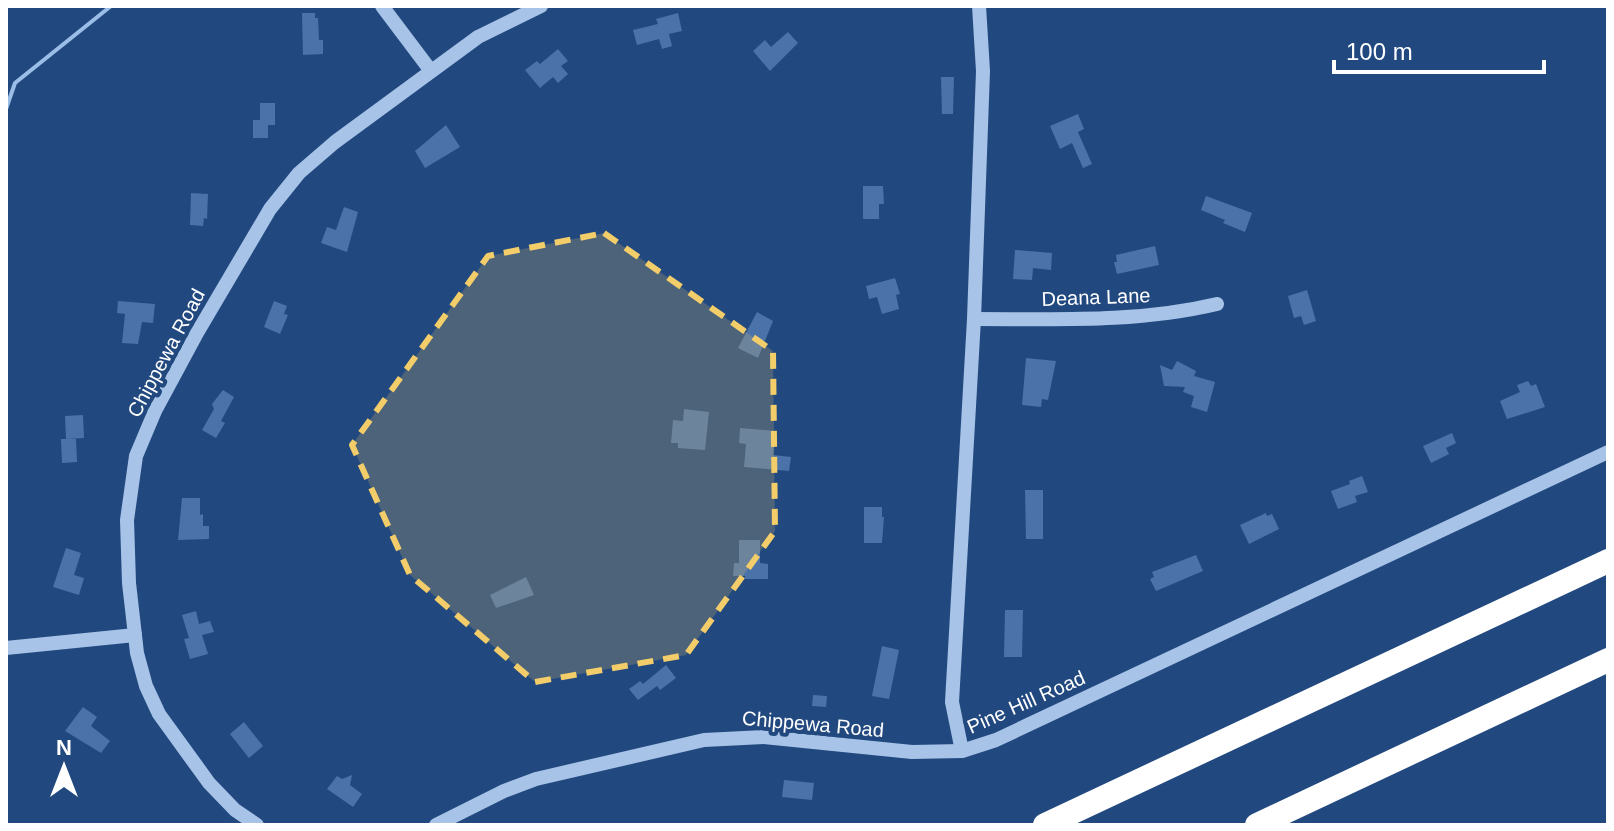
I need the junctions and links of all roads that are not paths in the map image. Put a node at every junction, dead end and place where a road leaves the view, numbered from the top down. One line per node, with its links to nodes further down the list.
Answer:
1 (382, 6): 4 (street)
2 (541, 6): 4 (street, Chippewa Road)
3 (979, 6): 6 (street, Pine Hill Road)
4 (431, 71): 9 (street, Chippewa Road)
5 (1217, 304): 6 (street, Deana Lane)
6 (974, 319): 12 (street, Pine Hill Road)
7 (1608, 452): 12 (street, Pine Hill Road)
8 (1608, 561): 15 (highway)
9 (135, 635): 10 (street); 13 (street, Chippewa Road)
10 (6, 648)
11 (1608, 660): 16 (highway)
12 (962, 751): 14 (street, Chippewa Road)
13 (257, 825)
14 (436, 825)
15 (1045, 825)
16 (1257, 825)

